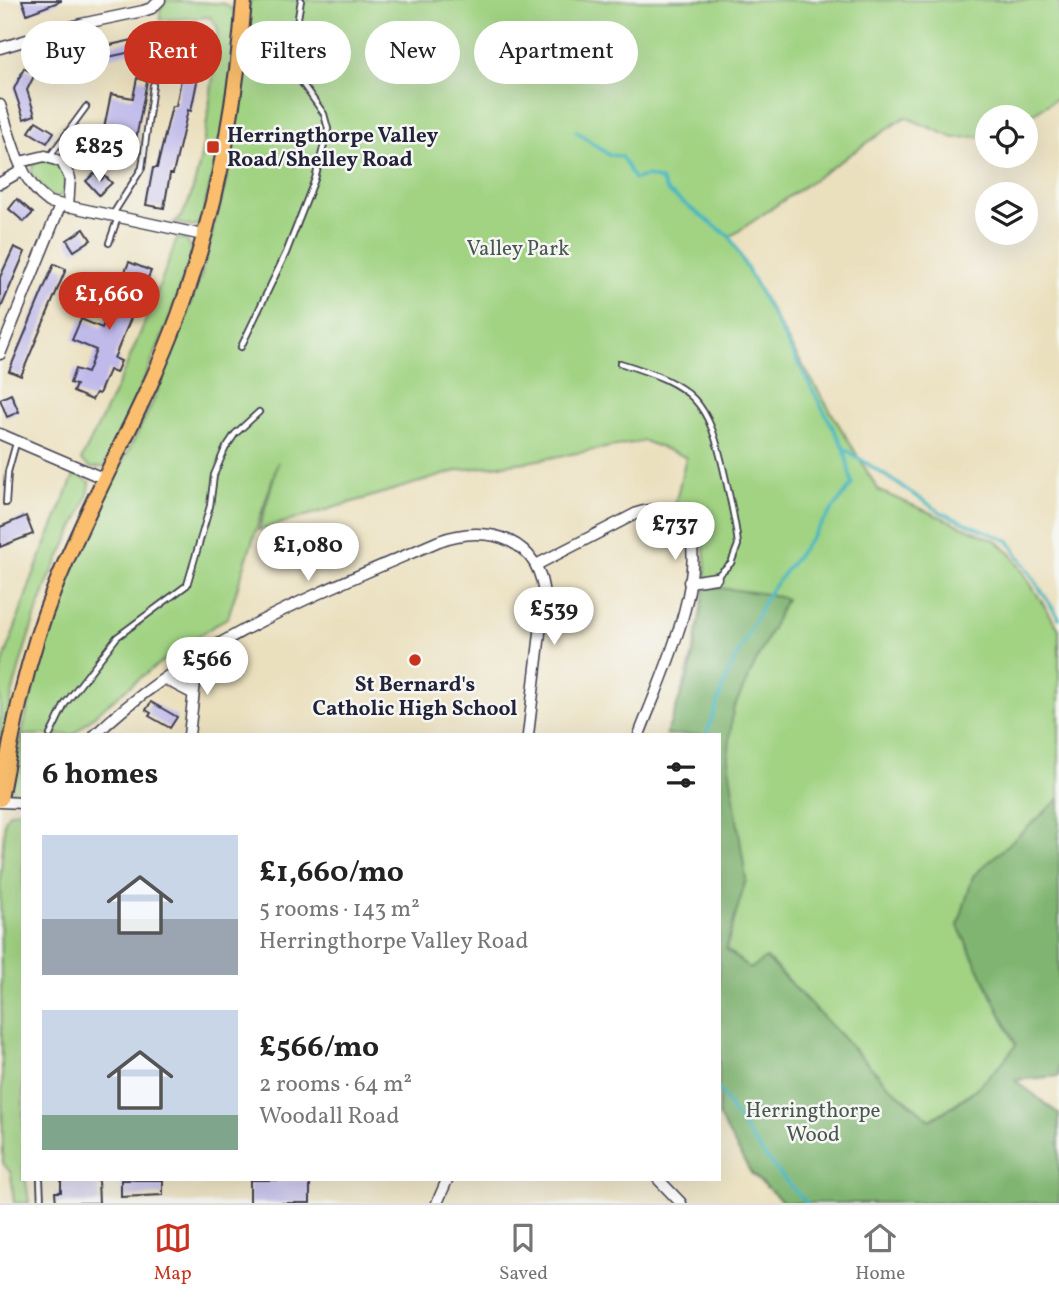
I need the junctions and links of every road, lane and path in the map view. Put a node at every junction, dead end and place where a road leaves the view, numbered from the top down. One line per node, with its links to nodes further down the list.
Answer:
1 (160, 0): 4 (street)
2 (244, 0): 13 (main road)
3 (301, 0): 15 (lane)
4 (0, 48)
5 (153, 85): 12 (lane)
6 (0, 105): 9 (street)
7 (86, 107): 8 (lane)
8 (50, 156): 9 (street); 11 (street)
9 (22, 166): 10 (street); 11 (street)
10 (0, 183)
11 (64, 206): 12 (street); 16 (street)
12 (115, 216): 13 (street); 14 (lane)
13 (203, 235): 21 (main road)
14 (109, 243)
15 (241, 347)
16 (0, 354)
17 (620, 363): 24 (lane)
18 (259, 412): 29 (lane)
19 (0, 434): 20 (street)
20 (17, 440): 21 (street); 22 (lane)
21 (105, 479): 34 (main road)
22 (6, 503)
23 (536, 565): 25 (street); 26 (street); 32 (street)
24 (716, 578): 25 (street)
25 (688, 582): 33 (street)
26 (198, 656): 27 (street); 28 (street)
27 (165, 679): 28 (street); 30 (street)
28 (192, 693): 31 (street)
29 (51, 733)
30 (98, 733)
31 (189, 733)
32 (528, 733)
33 (640, 733)
34 (2, 773): 35 (main road)
35 (0, 801): 36 (street)
36 (21, 803)
37 (40, 1181): 40 (lane)
38 (447, 1181): 41 (street)
39 (660, 1181): 42 (street)
40 (41, 1203)
41 (437, 1203)
42 (681, 1203)

